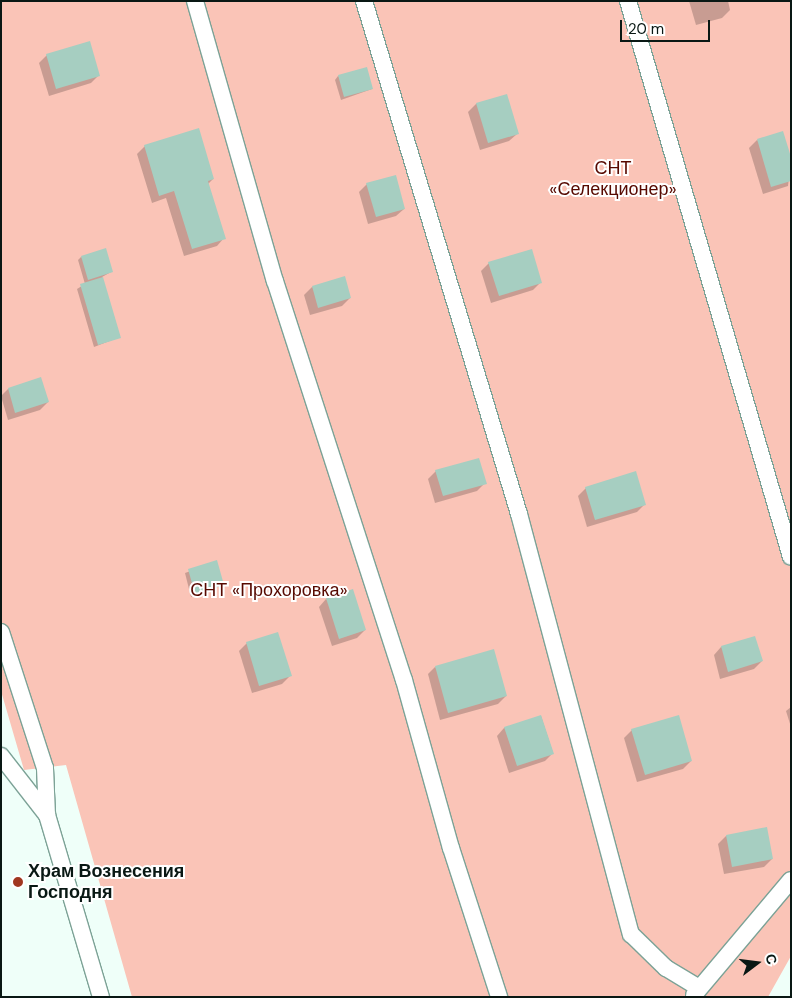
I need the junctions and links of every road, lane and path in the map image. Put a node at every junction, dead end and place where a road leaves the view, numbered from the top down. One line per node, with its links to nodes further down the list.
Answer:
1 (194, 1): 11 (lane)
2 (364, 1): 9 (lane)
3 (628, 1): 4 (lane)
4 (791, 557)
5 (1, 632): 7 (lane)
6 (1, 756): 7 (lane)
7 (47, 815): 10 (lane)
8 (791, 880): 9 (lane)
9 (695, 992)
10 (101, 997)
11 (499, 997)

